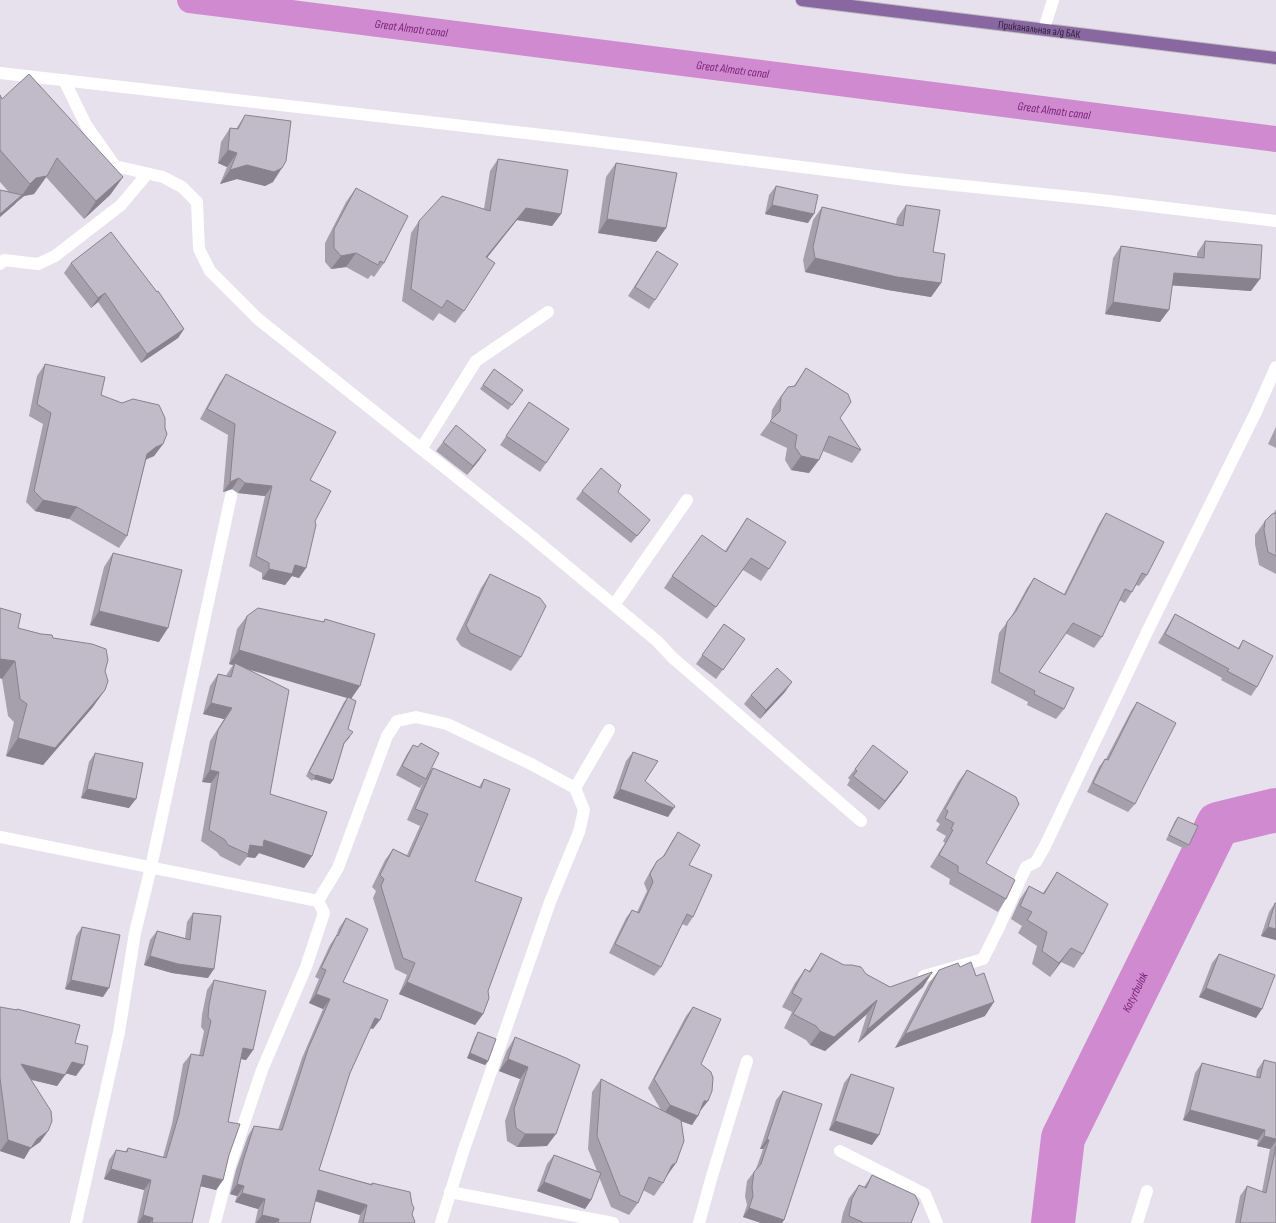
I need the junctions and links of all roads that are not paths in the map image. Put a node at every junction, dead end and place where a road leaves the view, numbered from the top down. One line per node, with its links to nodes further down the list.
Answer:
1 (802, 0): 3 (main road, Приканальная а/д БАК)
2 (1053, 0): 3 (street)
3 (1044, 30): 4 (main road, Приканальная а/д БАК)
4 (1276, 58)
5 (0, 73): 6 (street)
6 (64, 80): 7 (street); 8 (street)
7 (147, 174): 9 (street); 12 (street)
8 (1276, 221)
9 (0, 264)
10 (548, 312): 12 (street)
11 (1276, 367): 22 (street)
12 (421, 449): 15 (street)
13 (231, 496): 20 (street)
14 (687, 500): 15 (street)
15 (614, 605): 18 (street)
16 (609, 730): 17 (street)
17 (575, 788): 21 (street); 26 (street)
18 (861, 822)
19 (0, 837): 20 (street)
20 (151, 867): 21 (street); 27 (street)
21 (318, 901): 28 (street)
22 (924, 976)
23 (747, 1061): 31 (street)
24 (840, 1151): 32 (street)
25 (1147, 1191): 33 (street)
26 (450, 1192): 29 (street); 30 (street)
27 (76, 1223)
28 (215, 1223)
29 (441, 1223)
30 (613, 1223)
31 (699, 1223)
32 (937, 1223)
33 (1137, 1223)

